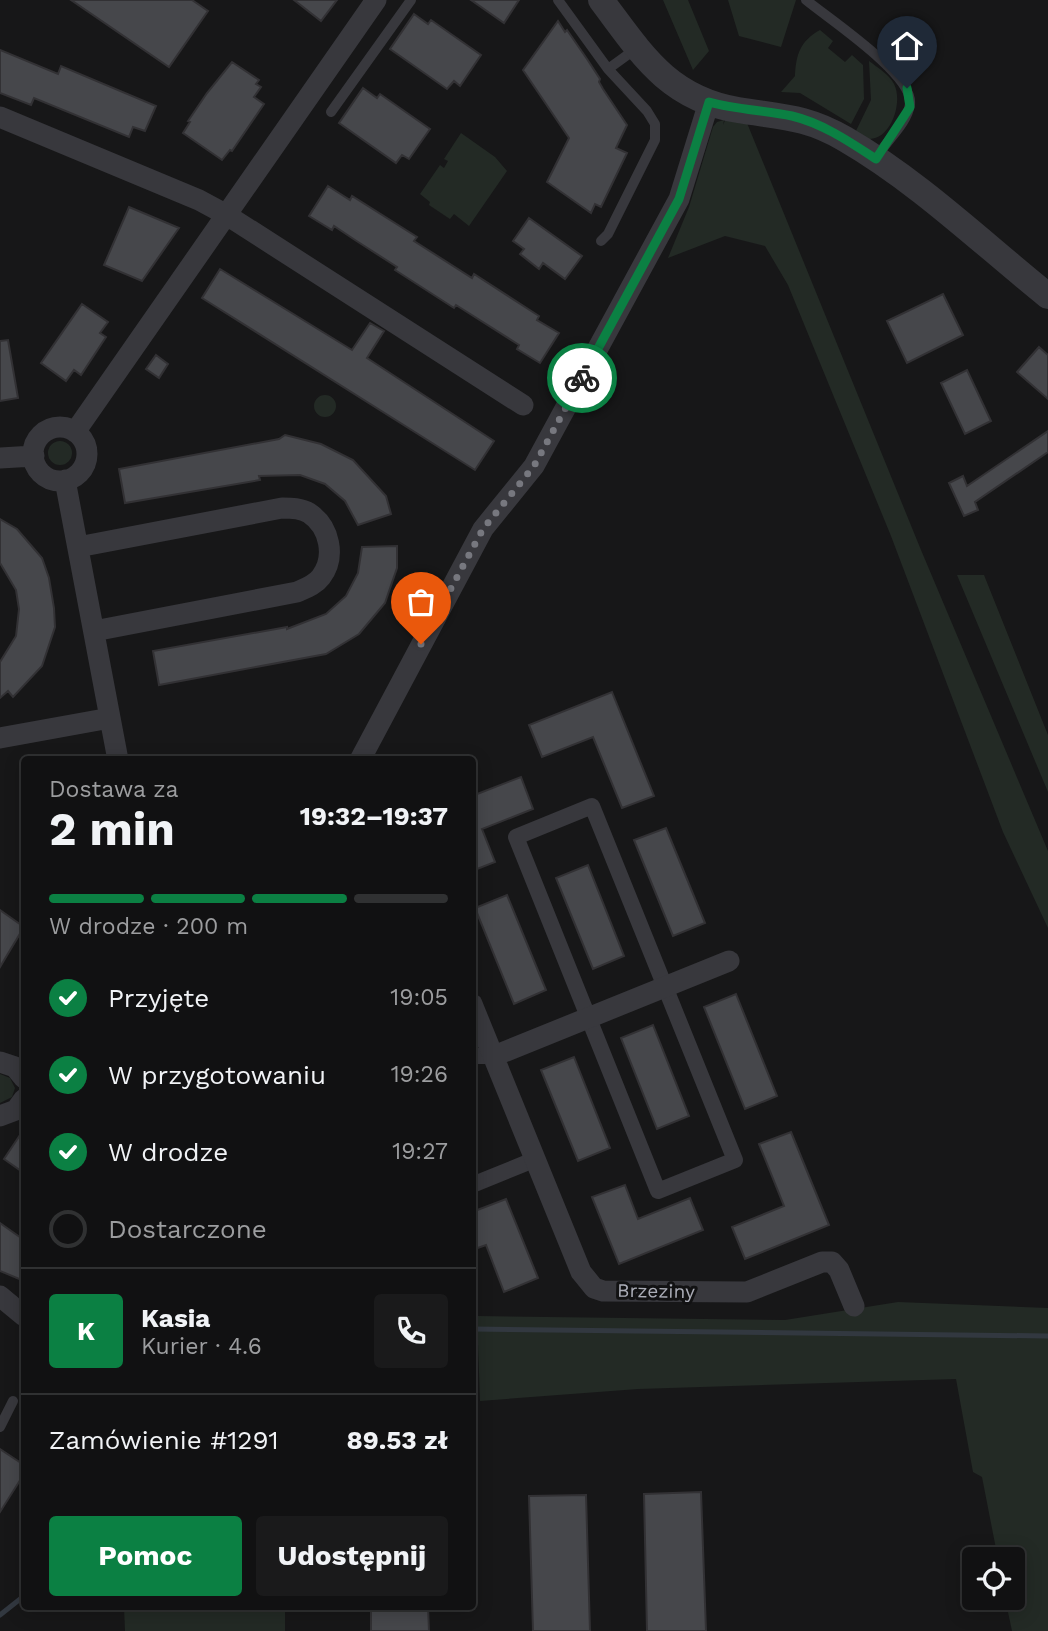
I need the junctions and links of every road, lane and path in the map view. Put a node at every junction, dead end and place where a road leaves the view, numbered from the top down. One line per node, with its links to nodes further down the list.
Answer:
1 (376, 0): 12 (street)
2 (411, 0): 9 (lane)
3 (558, 0): 7 (lane)
4 (601, 0): 6 (street)
5 (806, 0): 11 (lane)
6 (637, 48): 7 (lane); 8 (street)
7 (608, 69): 13 (lane)
8 (709, 102): 11 (street); 25 (street)
9 (331, 112)
10 (0, 117): 12 (street)
11 (876, 159): 14 (street)
12 (225, 214): 15 (street); 16 (street)
13 (601, 241)
14 (1048, 296)
15 (523, 405)
16 (75, 432): 17 (street); 19 (street)
17 (34, 456): 18 (street); 19 (street)
18 (0, 458)
19 (65, 480): 20 (street)
20 (78, 547): 21 (street); 21 (street)
21 (94, 631): 22 (street)
22 (110, 718): 23 (street); 24 (street)
23 (0, 738)
24 (117, 756)
25 (362, 756)
26 (729, 961): 27 (street)
27 (665, 987): 28 (street); 28 (street); 28 (street)
28 (589, 1018): 30 (street)
29 (476, 1023): 30 (street, Brzeziny)
30 (483, 1056): 33 (street, Brzeziny)
31 (21, 1106): 32 (street)
32 (0, 1116)
33 (536, 1159): 34 (street); 36 (street, Brzeziny)
34 (476, 1183)
35 (0, 1296): 37 (street)
36 (854, 1306)
37 (21, 1314)
38 (13, 1402): 39 (lane)
39 (0, 1427)

